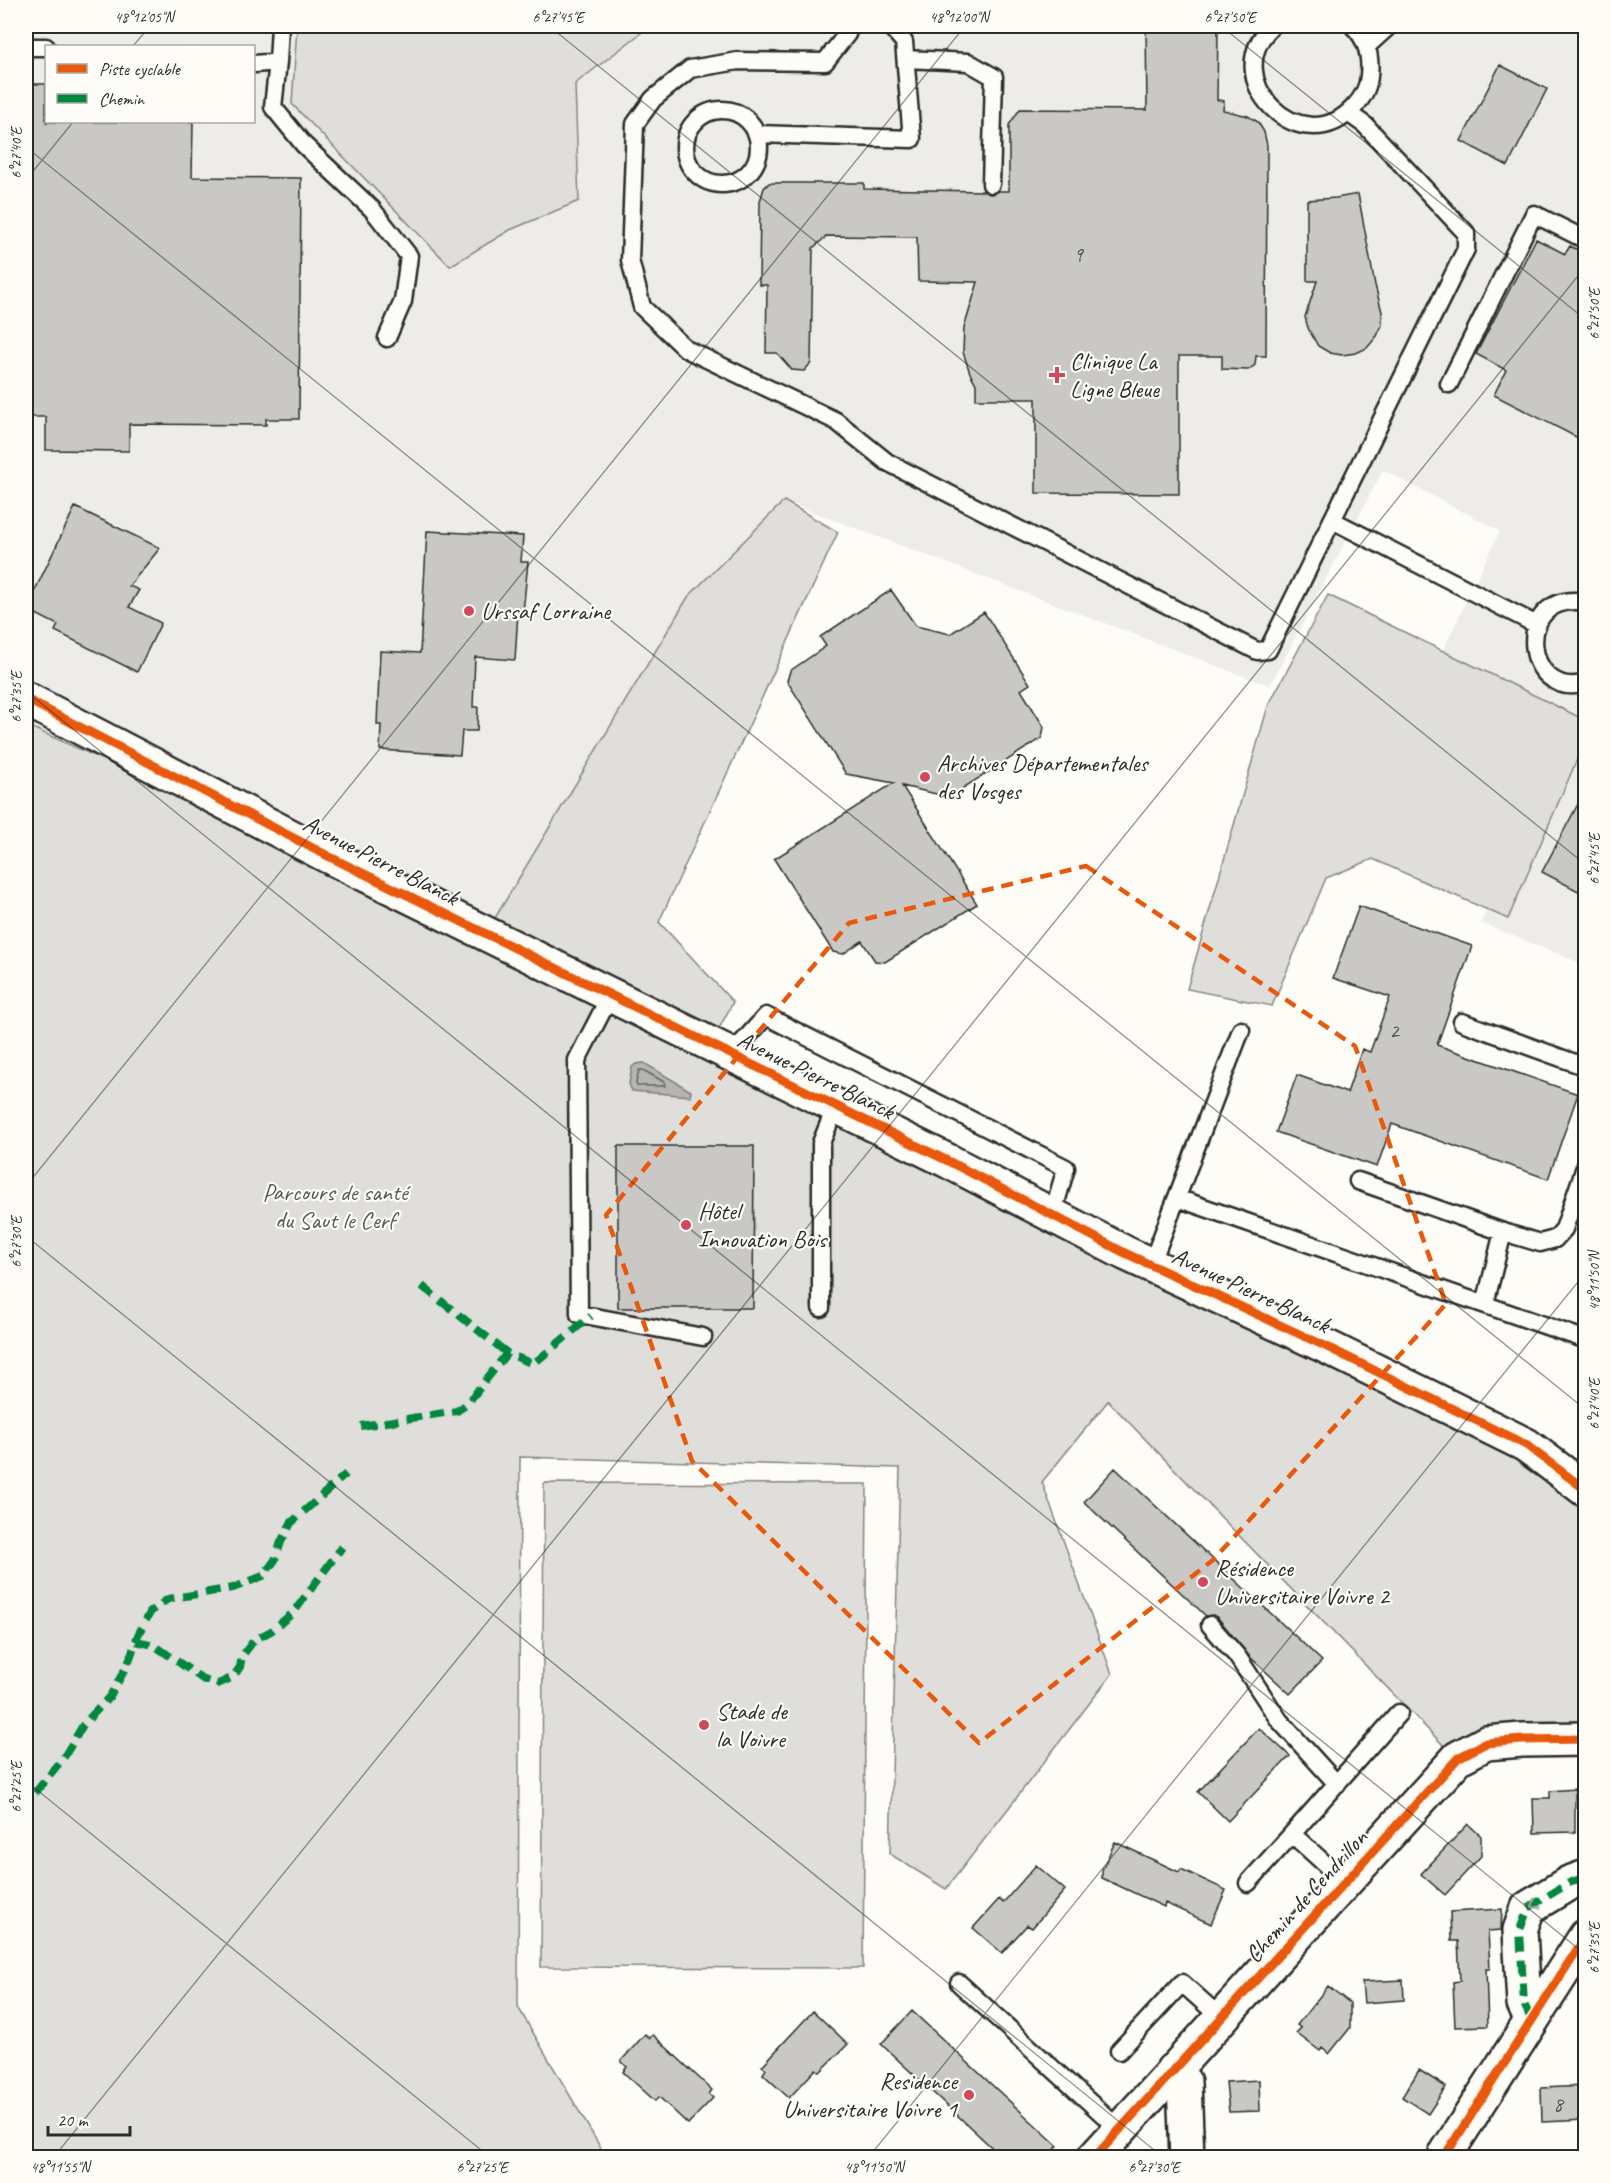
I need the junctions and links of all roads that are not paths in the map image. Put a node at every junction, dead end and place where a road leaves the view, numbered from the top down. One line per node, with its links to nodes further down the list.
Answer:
1 (280, 26): 11 (lane)
2 (850, 26): 19 (lane)
3 (890, 26): 10 (lane)
4 (1272, 26): 13 (lane)
5 (1353, 26): 8 (lane)
6 (1389, 26): 8 (lane)
7 (26, 46): 9 (lane)
8 (1367, 46): 13 (lane)
9 (45, 47)
10 (906, 59): 14 (lane); 15 (lane)
11 (278, 62): 12 (lane); 17 (lane)
12 (255, 64)
13 (1348, 113): 19 (lane)
14 (757, 134): 14 (lane)
15 (991, 184)
16 (1586, 240): 18 (lane)
17 (387, 338)
18 (1449, 384)
19 (1332, 520): 21 (lane)
20 (1586, 602): 21 (lane)
21 (1537, 625): 22 (lane)
22 (1586, 683)
23 (26, 699): 24 (street, Avenue Pierre Blanck)
24 (610, 996): 27 (street, Avenue Pierre Blanck); 38 (lane)
25 (1462, 1022): 28 (lane)
26 (1241, 1030): 32 (lane)
27 (731, 1055): 29 (street, Avenue Pierre Blanck); 33 (lane)
28 (1586, 1067)
29 (836, 1106): 33 (street, Avenue Pierre Blanck); 37 (lane)
30 (1586, 1164): 34 (lane)
31 (1359, 1180): 34 (lane)
32 (1177, 1198): 35 (lane); 36 (lane)
33 (1052, 1216): 35 (street, Avenue Pierre Blanck)
34 (1503, 1232): 36 (lane)
35 (1151, 1265): 40 (street, Avenue Pierre Blanck)
36 (1485, 1304): 39 (lane)
37 (821, 1308)
38 (703, 1336)
39 (1581, 1338)
40 (1586, 1490)
41 (1210, 1625): 44 (lane)
42 (1399, 1713): 44 (lane)
43 (1586, 1739): 47 (street, Chemin de Cendrillon)
44 (1337, 1784): 45 (lane)
45 (1292, 1834): 47 (lane); 48 (lane)
46 (1586, 1877): 52 (street, one-way to 52)
47 (1345, 1882): 51 (street, Chemin de Cendrillon)
48 (1248, 1883)
49 (1586, 1936): 52 (street)
50 (959, 1983): 55 (lane)
51 (1221, 2018): 53 (lane); 54 (street, Chemin de Cendrillon)
52 (1531, 2019): 58 (street)
53 (1119, 2051)
54 (1173, 2070): 55 (street, Chemin de Cendrillon); 57 (street)
55 (1120, 2130): 56 (street, Chemin de Cendrillon)
56 (1094, 2157)
57 (1187, 2157)
58 (1445, 2157)

